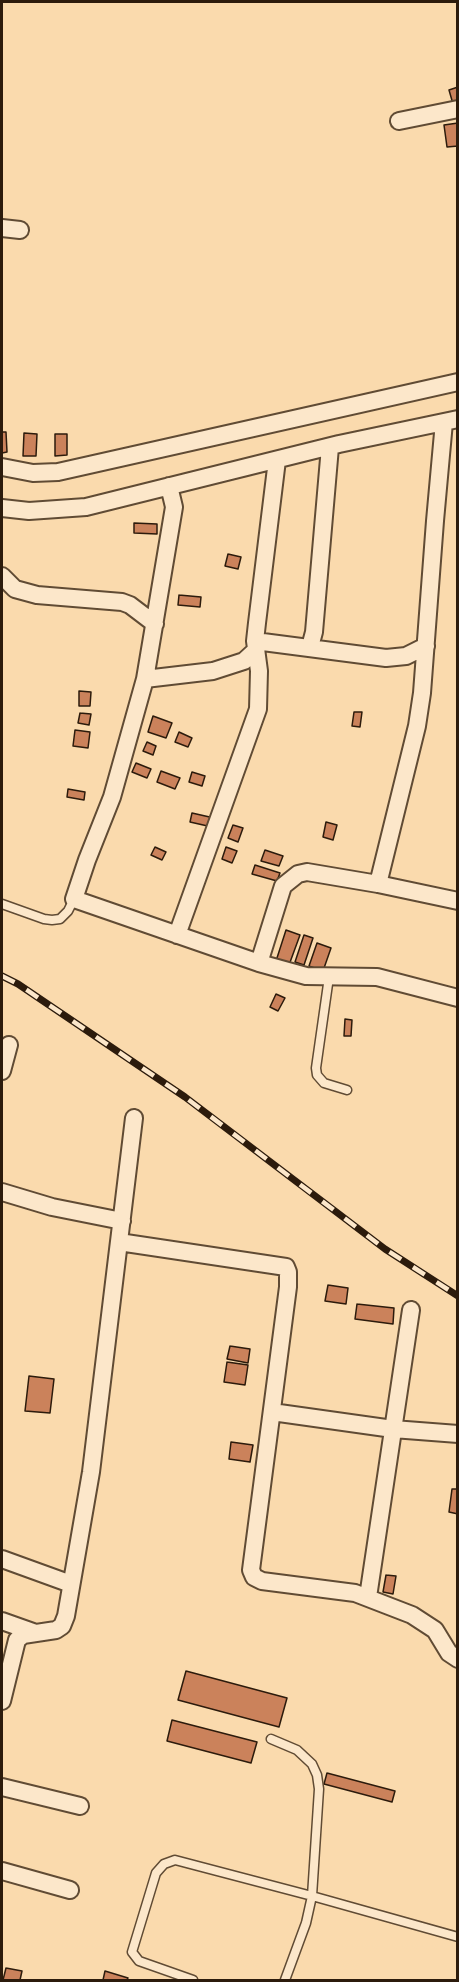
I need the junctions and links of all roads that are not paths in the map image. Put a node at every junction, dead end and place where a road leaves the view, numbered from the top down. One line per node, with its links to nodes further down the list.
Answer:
1 (458, 109): 2 (street)
2 (399, 121)
3 (2, 228): 4 (street)
4 (20, 230)
5 (458, 382): 9 (street)
6 (451, 421): 7 (street); 15 (street)
7 (330, 447): 8 (street); 16 (street)
8 (277, 460): 10 (street); 14 (street)
9 (2, 467)
10 (169, 486): 11 (street); 13 (street)
11 (2, 508)
12 (2, 576): 13 (street)
13 (155, 624): 17 (street)
14 (256, 646): 16 (street); 17 (street); 22 (street)
15 (426, 646): 16 (street); 18 (street)
16 (310, 647)
17 (146, 680): 19 (street)
18 (378, 884): 20 (street); 23 (street)
19 (74, 899): 21 (lane); 22 (street)
20 (458, 901)
21 (2, 904)
22 (177, 935): 23 (street)
23 (259, 963): 24 (street)
24 (329, 977): 25 (street); 28 (lane)
25 (458, 998)
26 (9, 1046): 27 (street)
27 (2, 1071)
28 (347, 1090)
29 (134, 1118): 31 (street)
30 (2, 1192): 31 (street)
31 (122, 1221): 32 (street)
32 (119, 1242): 34 (street); 38 (street)
33 (411, 1310): 35 (street)
34 (272, 1412): 35 (street); 39 (street)
35 (393, 1429): 36 (street); 39 (street)
36 (458, 1434)
37 (2, 1559): 38 (street)
38 (71, 1584): 41 (street)
39 (368, 1597): 42 (street)
40 (2, 1621): 41 (street)
41 (33, 1632): 43 (street)
42 (458, 1659)
43 (2, 1701)
44 (271, 1739): 49 (lane)
45 (2, 1787): 46 (street)
46 (80, 1806)
47 (2, 1871): 48 (street)
48 (70, 1890)
49 (312, 1896): 50 (lane); 51 (lane); 52 (lane)
50 (458, 1937)
51 (193, 1980)
52 (285, 1980)

